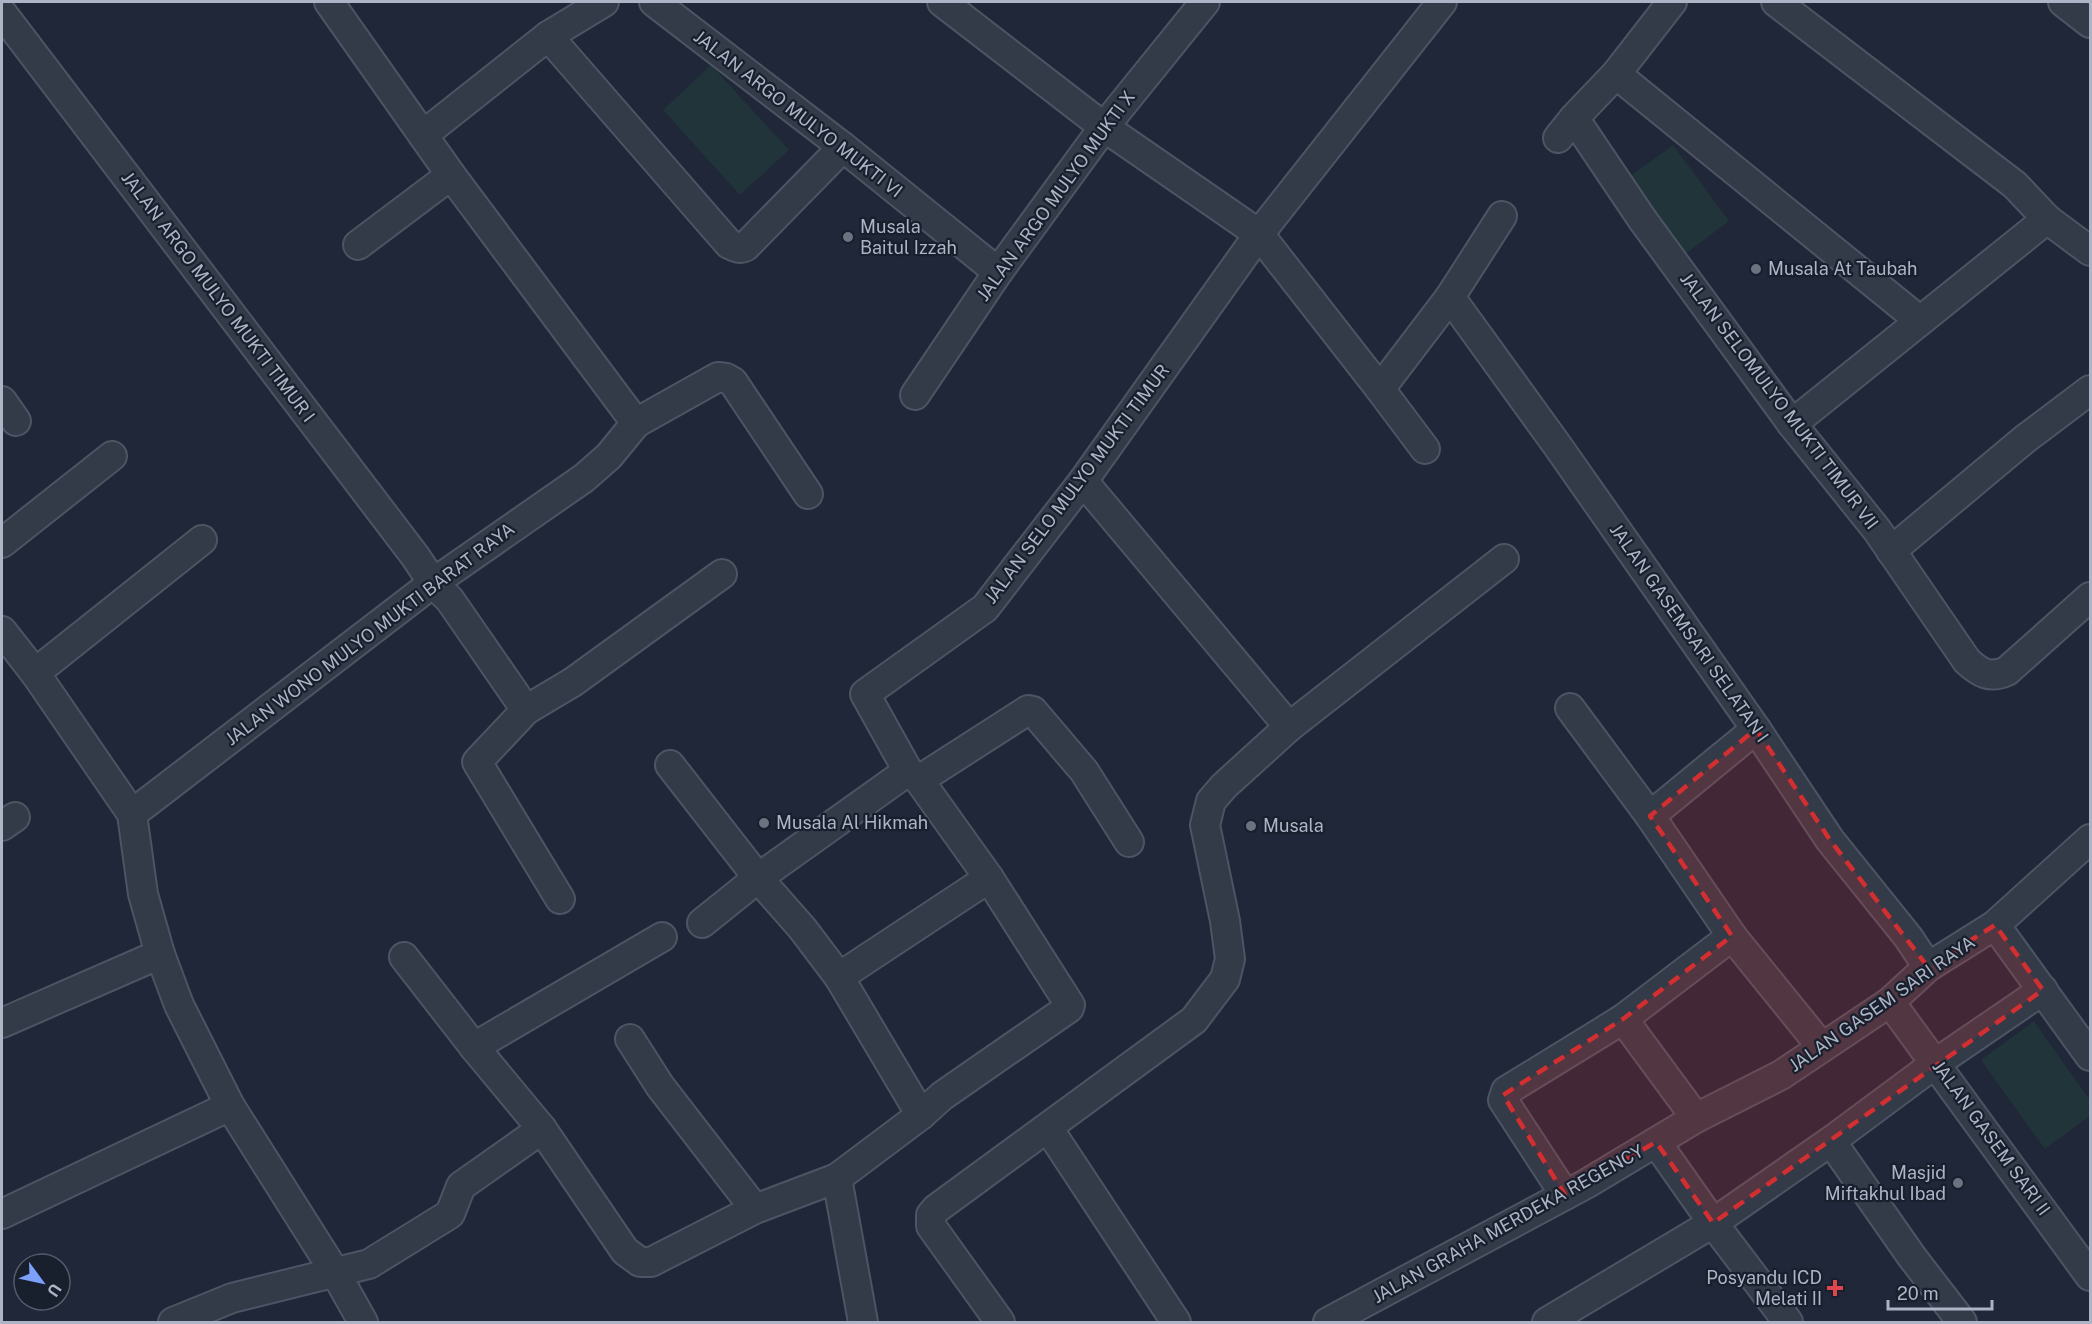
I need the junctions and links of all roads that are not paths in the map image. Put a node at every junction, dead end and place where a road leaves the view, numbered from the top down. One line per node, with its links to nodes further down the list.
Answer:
1 (14, 2): 11 (street)
2 (329, 2): 16 (street)
3 (604, 2): 13 (street)
4 (654, 2): 17 (street, JALAN ARGO MULYO MUKTI VI)
5 (942, 2): 15 (street)
6 (1205, 2): 15 (street, JALAN ARGO MULYO MUKTI X)
7 (1442, 2): 21 (street, JALAN SELO MULYO MUKTI TIMUR)
8 (1672, 2): 14 (street)
9 (1776, 2): 20 (street)
10 (2063, 2): 12 (street)
11 (2, 12): 41 (street, JALAN ARGO MULYO MUKTI TIMUR I)
12 (2091, 22)
13 (548, 36): 16 (street); 17 (street)
14 (1616, 74): 26 (street); 31 (street, JALAN SELOMULYO MUKTI TIMUR VII)
15 (1104, 127): 21 (street); 24 (street, JALAN ARGO MULYO MUKTI X)
16 (423, 135): 18 (street)
17 (843, 147): 24 (street, JALAN ARGO MULYO MUKTI VI)
18 (451, 175): 22 (street); 30 (street)
19 (1502, 216): 25 (street)
20 (2047, 219): 23 (street); 26 (street)
21 (1259, 234): 27 (street); 34 (street, JALAN SELO MULYO MUKTI TIMUR)
22 (358, 245)
23 (2091, 250)
24 (998, 272): 29 (street, JALAN ARGO MULYO MUKTI X)
25 (1450, 297): 27 (street); 48 (street, JALAN GASEMSARI SELATAN I)
26 (1919, 320): 31 (street)
27 (1380, 389): 32 (street)
28 (2091, 390): 38 (street)
29 (915, 395)
30 (636, 423): 35 (street); 41 (street, JALAN WONO MULYO MUKTI BARAT RAYA)
31 (1792, 424): 38 (street, JALAN SELOMULYO MUKTI TIMUR VII)
32 (1425, 449)
33 (112, 456): 37 (street)
34 (1083, 481): 47 (street); 50 (street, JALAN SELO MULYO MUKTI TIMUR)
35 (808, 494)
36 (202, 540): 44 (street)
37 (2, 543)
38 (1891, 551): 42 (street, JALAN SELOMULYO MUKTI TIMUR VII)
39 (1504, 559): 47 (street)
40 (722, 574): 46 (street)
41 (433, 583): 46 (street); 51 (street, JALAN WONO MULYO MUKTI BARAT RAYA)
42 (2091, 597)
43 (2, 631): 44 (street)
44 (35, 673): 51 (street)
45 (1570, 708): 52 (street)
46 (526, 710): 57 (street)
47 (1289, 727): 78 (street)
48 (1756, 729): 52 (street); 64 (street, JALAN GASEMSARI SELATAN I)
49 (670, 765): 55 (street)
50 (914, 776): 54 (street); 55 (street); 56 (street, JALAN SELO MULYO MUKTI TIMUR)
51 (132, 814): 62 (street)
52 (1650, 816): 60 (street)
53 (2091, 839): 59 (street, JALAN GASEM SARI RAYA)
54 (1129, 842)
55 (758, 878): 58 (street); 65 (street)
56 (989, 878): 65 (street); 76 (street, JALAN SELO MULYO MUKTI TIMUR)
57 (560, 899)
58 (702, 923)
59 (1995, 925): 64 (street, JALAN GASEM SARI RAYA); 66 (street)
60 (1732, 936): 68 (street); 71 (street)
61 (662, 937): 72 (street)
62 (160, 954): 69 (street); 75 (street)
63 (404, 957): 72 (street)
64 (1928, 968): 67 (street, JALAN GASEM SARI RAYA)
65 (839, 977): 76 (street)
66 (2043, 990): 73 (street); 74 (street)
67 (1890, 1002): 71 (street, JALAN GASEM SARI RAYA); 74 (street, JALAN GASEM SARI II)
68 (1623, 1019): 77 (street); 83 (street)
69 (2, 1023)
70 (630, 1039): 84 (street)
71 (1821, 1046): 77 (street, JALAN GASEM SARI RAYA)
72 (474, 1047): 79 (street)
73 (2091, 1056)
74 (1936, 1063): 80 (street); 88 (street, JALAN GASEM SARI II)
75 (230, 1106): 85 (street); 87 (street)
76 (921, 1115): 82 (street)
77 (1696, 1118): 81 (street, JALAN GASEM SARI RAYA)
78 (1048, 1128): 92 (street); 93 (street)
79 (542, 1129): 84 (street); 87 (street)
80 (1831, 1141): 86 (street); 97 (street)
81 (1656, 1142): 83 (street, JALAN GRAHA MERDEKA REGENCY); 86 (street)
82 (837, 1178): 84 (street); 91 (street)
83 (1565, 1195): 94 (street, JALAN GRAHA MERDEKA REGENCY)
84 (754, 1209)
85 (2, 1214)
86 (1713, 1223): 95 (street); 96 (street)
87 (336, 1274): 89 (street); 90 (street)
88 (2091, 1276)
89 (173, 1323)
90 (363, 1323)
91 (862, 1323)
92 (1000, 1323)
93 (1176, 1323)
94 (1328, 1323)
95 (1547, 1323)
96 (1788, 1323)
97 (1962, 1323)

